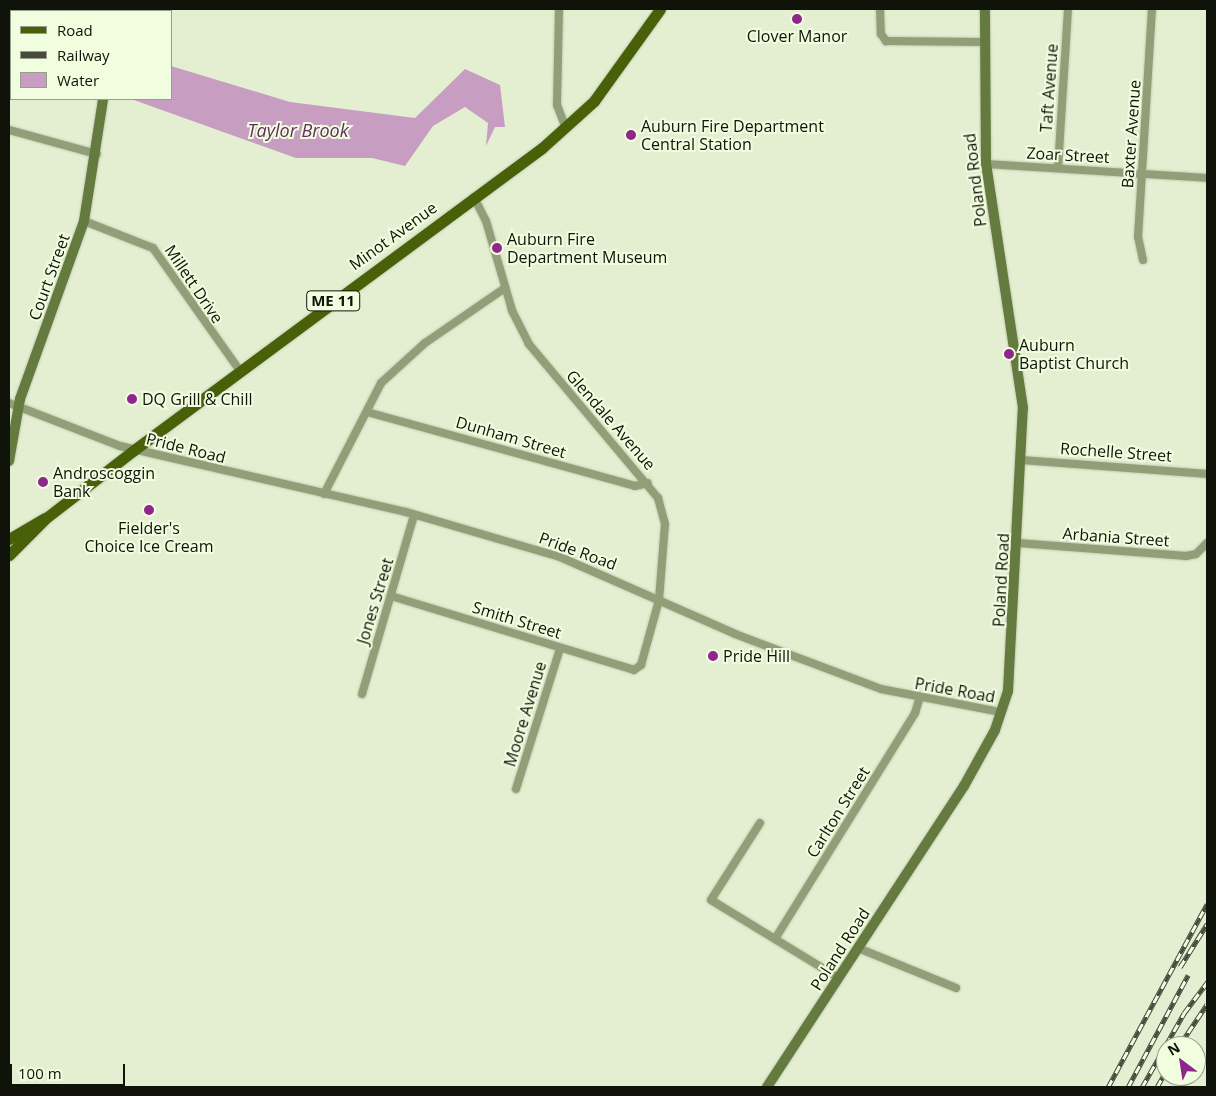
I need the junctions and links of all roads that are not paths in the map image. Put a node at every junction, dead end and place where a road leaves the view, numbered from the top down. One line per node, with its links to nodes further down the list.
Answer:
1 (559, 9): 9 (street)
2 (660, 9): 9 (main road, Minot Avenue / ME 11)
3 (880, 9): 7 (street)
4 (984, 9): 7 (street, Poland Road)
5 (1068, 9): 13 (street, Taft Avenue)
6 (1152, 9): 14 (street, Baxter Avenue)
7 (984, 42): 12 (street, Poland Road)
8 (103, 100): 11 (street, Court Street)
9 (566, 128): 16 (main road, Minot Avenue / ME 11)
10 (9, 130): 11 (street)
11 (97, 154): 17 (street, Court Street)
12 (986, 164): 13 (street, Zoar Street); 24 (street, Poland Road)
13 (1058, 168): 14 (street, Zoar Street)
14 (1142, 173): 15 (street, Zoar Street); 18 (street, Baxter Avenue)
15 (1207, 178)
16 (474, 197): 19 (street, Glendale Avenue); 20 (main road, Minot Avenue / ME 11)
17 (84, 221): 20 (street, Millett Drive); 21 (street, Court Street)
18 (1143, 260)
19 (505, 288): 22 (street); 27 (street, Glendale Avenue)
20 (240, 371): 23 (main road, Minot Avenue / ME 11)
21 (14, 405): 23 (street, Pride Road); 25 (street, Court Street)
22 (367, 412): 27 (street, Dunham Street); 28 (street)
23 (134, 450): 28 (street, Pride Road); 30 (main road, Minot Avenue / ME 11)
24 (1022, 460): 26 (street, Rochelle Street); 32 (street, Poland Road)
25 (9, 461)
26 (1207, 474)
27 (648, 483): 36 (street, Glendale Avenue)
28 (324, 494): 29 (street, Pride Road)
29 (414, 515): 35 (street, Jones Street); 36 (street, Pride Road)
30 (46, 518): 31 (main road, Minot Avenue / ME 11); 34 (main road, Minot Avenue / ME 11)
31 (9, 539)
32 (1018, 543): 33 (street, Arbania Street); 41 (street, Poland Road)
33 (1207, 543)
34 (9, 555)
35 (391, 596): 37 (street, Smith Street); 39 (street, Jones Street)
36 (659, 600): 38 (street, Glendale Avenue); 40 (street, Pride Road)
37 (560, 648): 38 (street, Smith Street); 42 (street, Moore Avenue)
38 (634, 670)
39 (362, 694)
40 (920, 697): 41 (street, Pride Road); 44 (street, Carlton Street)
41 (1001, 712): 45 (street, Poland Road)
42 (516, 789)
43 (760, 823): 44 (street)
44 (775, 939): 46 (street)
45 (858, 948): 46 (street, Poland Road); 47 (street)
46 (839, 978): 48 (street, Poland Road)
47 (956, 988)
48 (767, 1087)

